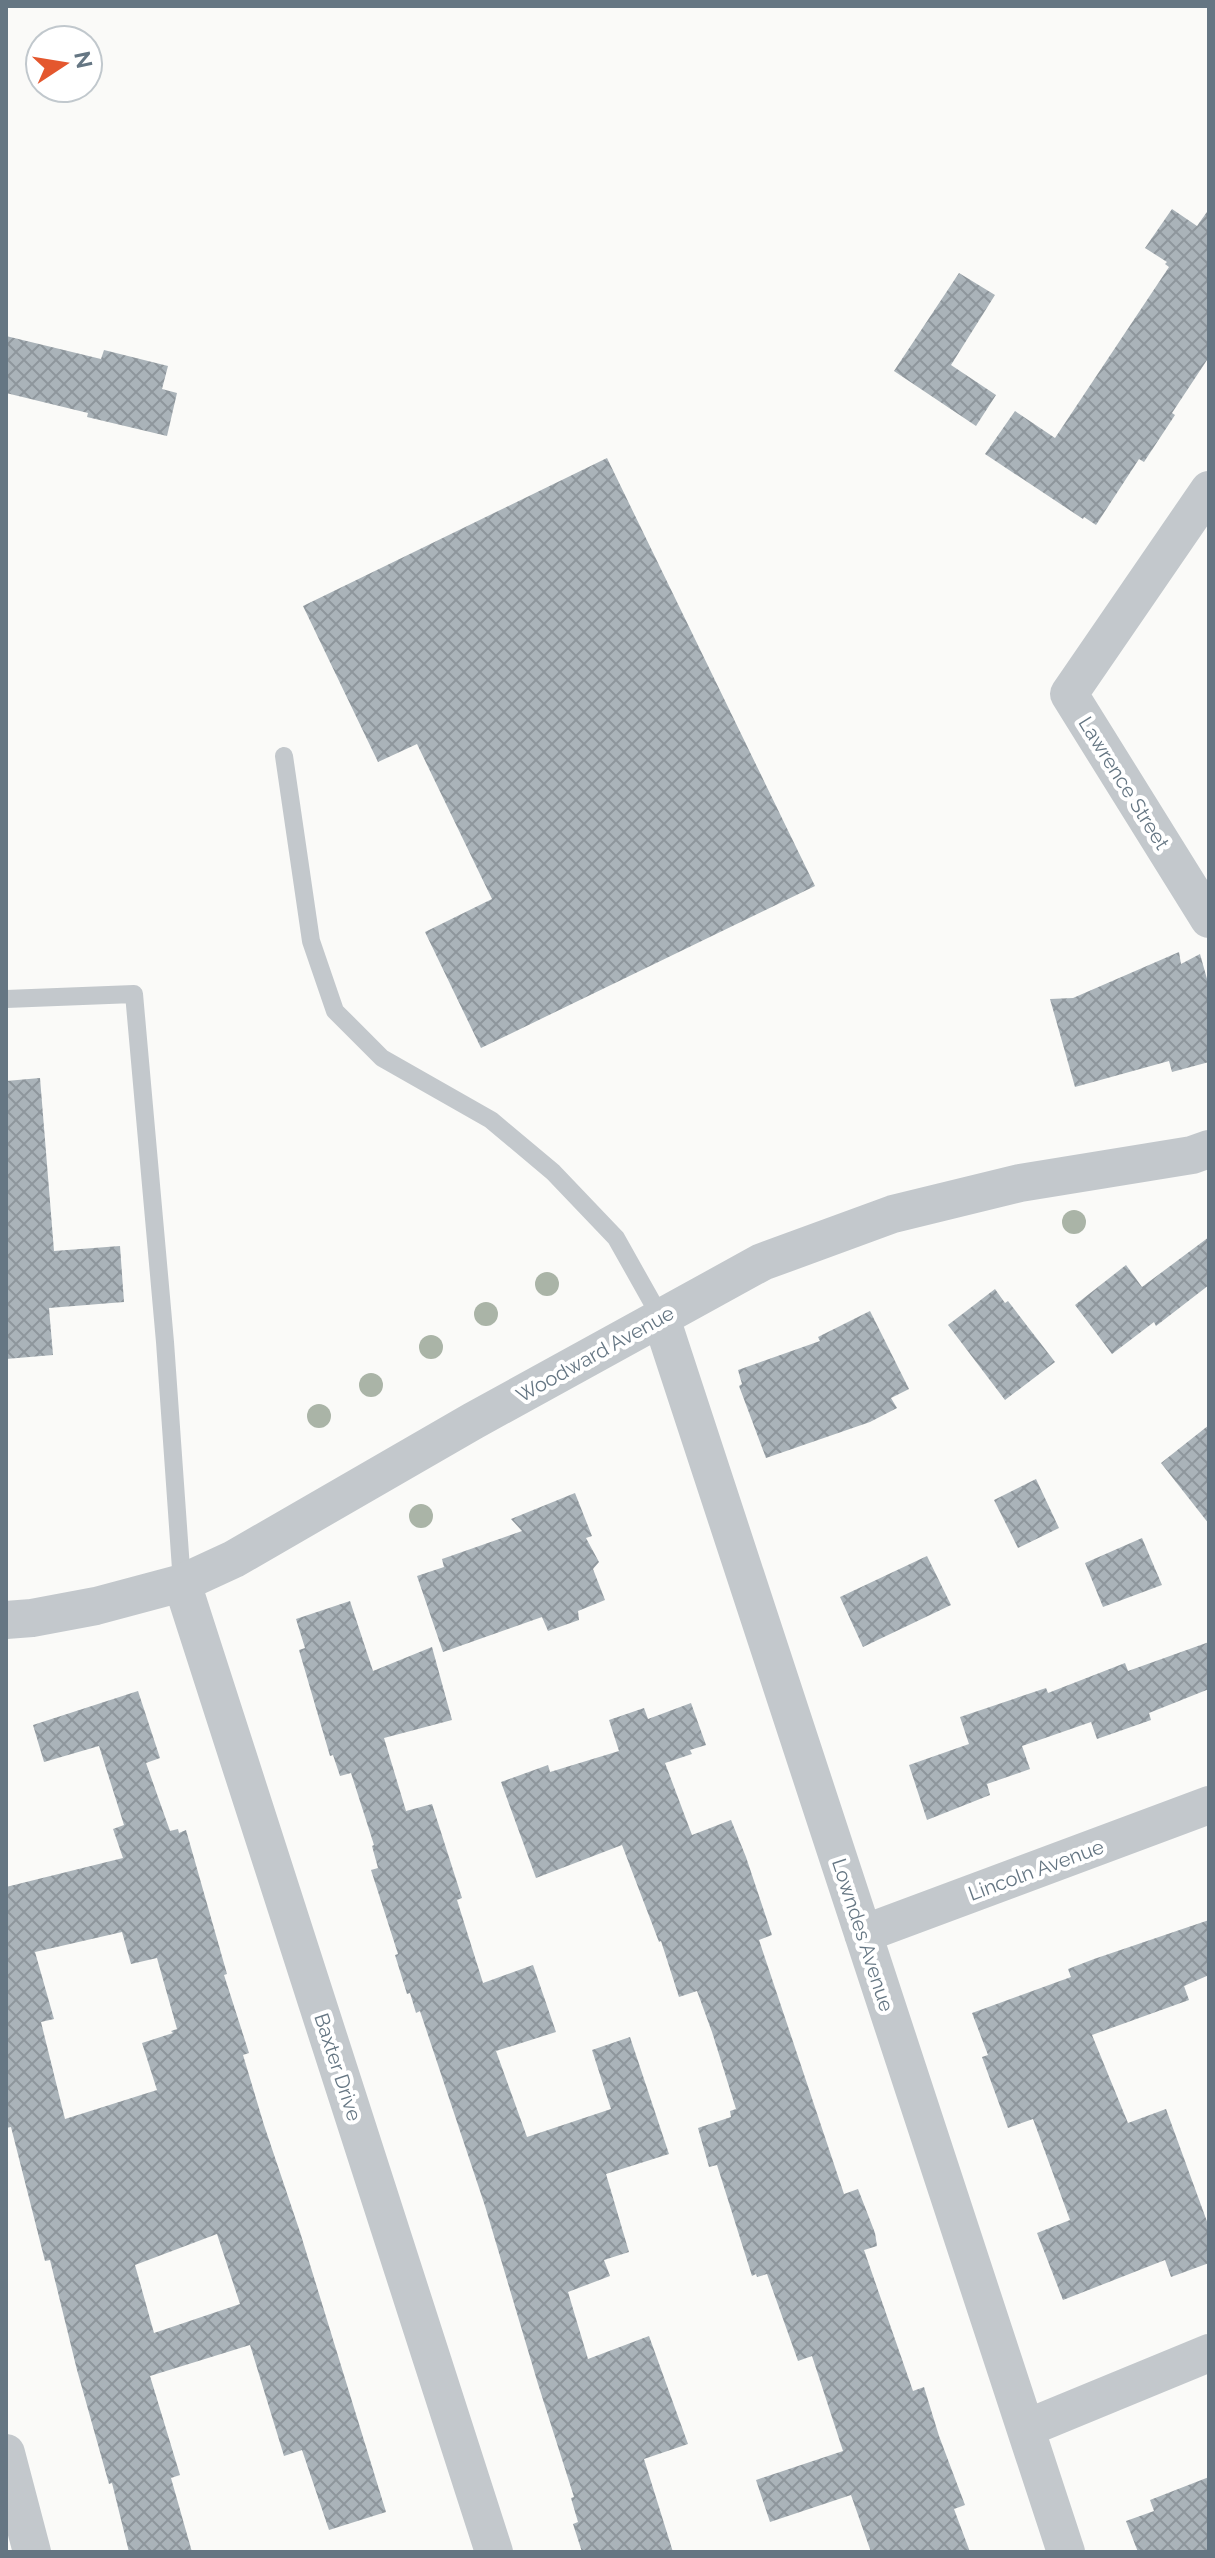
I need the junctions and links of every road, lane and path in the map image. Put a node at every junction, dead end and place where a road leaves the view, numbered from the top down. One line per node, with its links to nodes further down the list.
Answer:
1 (1209, 490): 3 (street, Lawrence Street)
2 (284, 756): 6 (lane)
3 (1209, 919)
4 (6, 999): 7 (lane)
5 (1209, 1149): 6 (street, Woodward Avenue)
6 (661, 1318): 7 (street, Woodward Avenue); 10 (street, Lowndes Avenue)
7 (182, 1583): 8 (street, Woodward Avenue); 15 (street, Baxter Drive)
8 (6, 1620)
9 (1209, 1805): 10 (street, Lincoln Avenue)
10 (863, 1934): 12 (street, Lowndes Avenue)
11 (1209, 2353): 12 (street)
12 (1027, 2428): 16 (street, Lowndes Avenue)
13 (6, 2453): 14 (street)
14 (32, 2552)
15 (494, 2552)
16 (1066, 2552)

